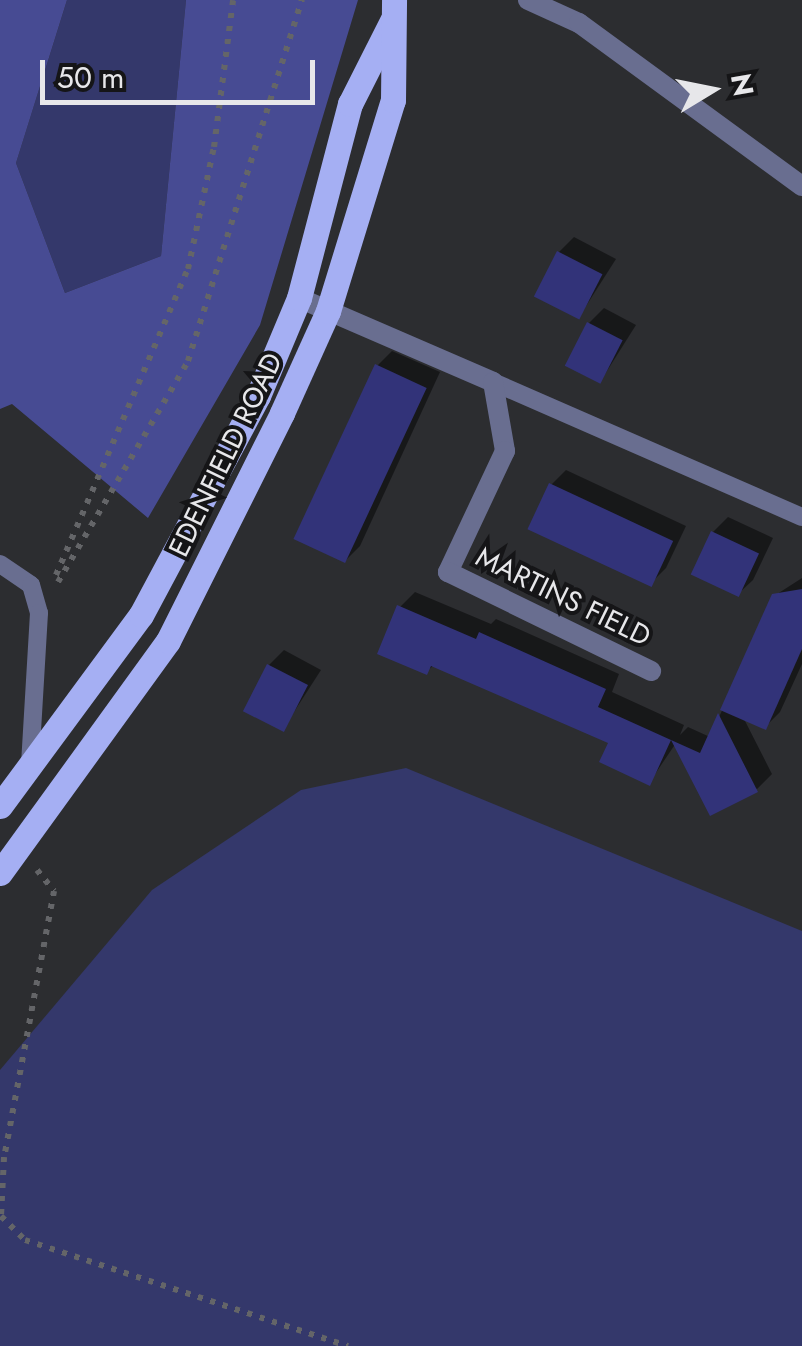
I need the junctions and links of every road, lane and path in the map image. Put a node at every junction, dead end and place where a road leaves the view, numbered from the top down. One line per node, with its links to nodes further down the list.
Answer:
1 (233, 0): 11 (path)
2 (302, 0): 11 (path)
3 (528, 0): 5 (street)
4 (394, 8): 6 (main road, EDENFIELD ROAD); 7 (main road, EDENFIELD ROAD)
5 (802, 186)
6 (299, 298): 7 (street); 13 (main road, EDENFIELD ROAD)
7 (328, 311): 8 (street); 15 (main road, EDENFIELD ROAD)
8 (493, 382): 9 (lane); 12 (street, MARTINS FIELD)
9 (802, 517)
10 (0, 564): 11 (lane)
11 (40, 613): 13 (lane)
12 (650, 670)
13 (30, 765): 14 (main road, EDENFIELD ROAD)
14 (0, 806)
15 (19, 849): 16 (main road, EDENFIELD ROAD); 17 (path)
16 (0, 873)
17 (348, 1346)

